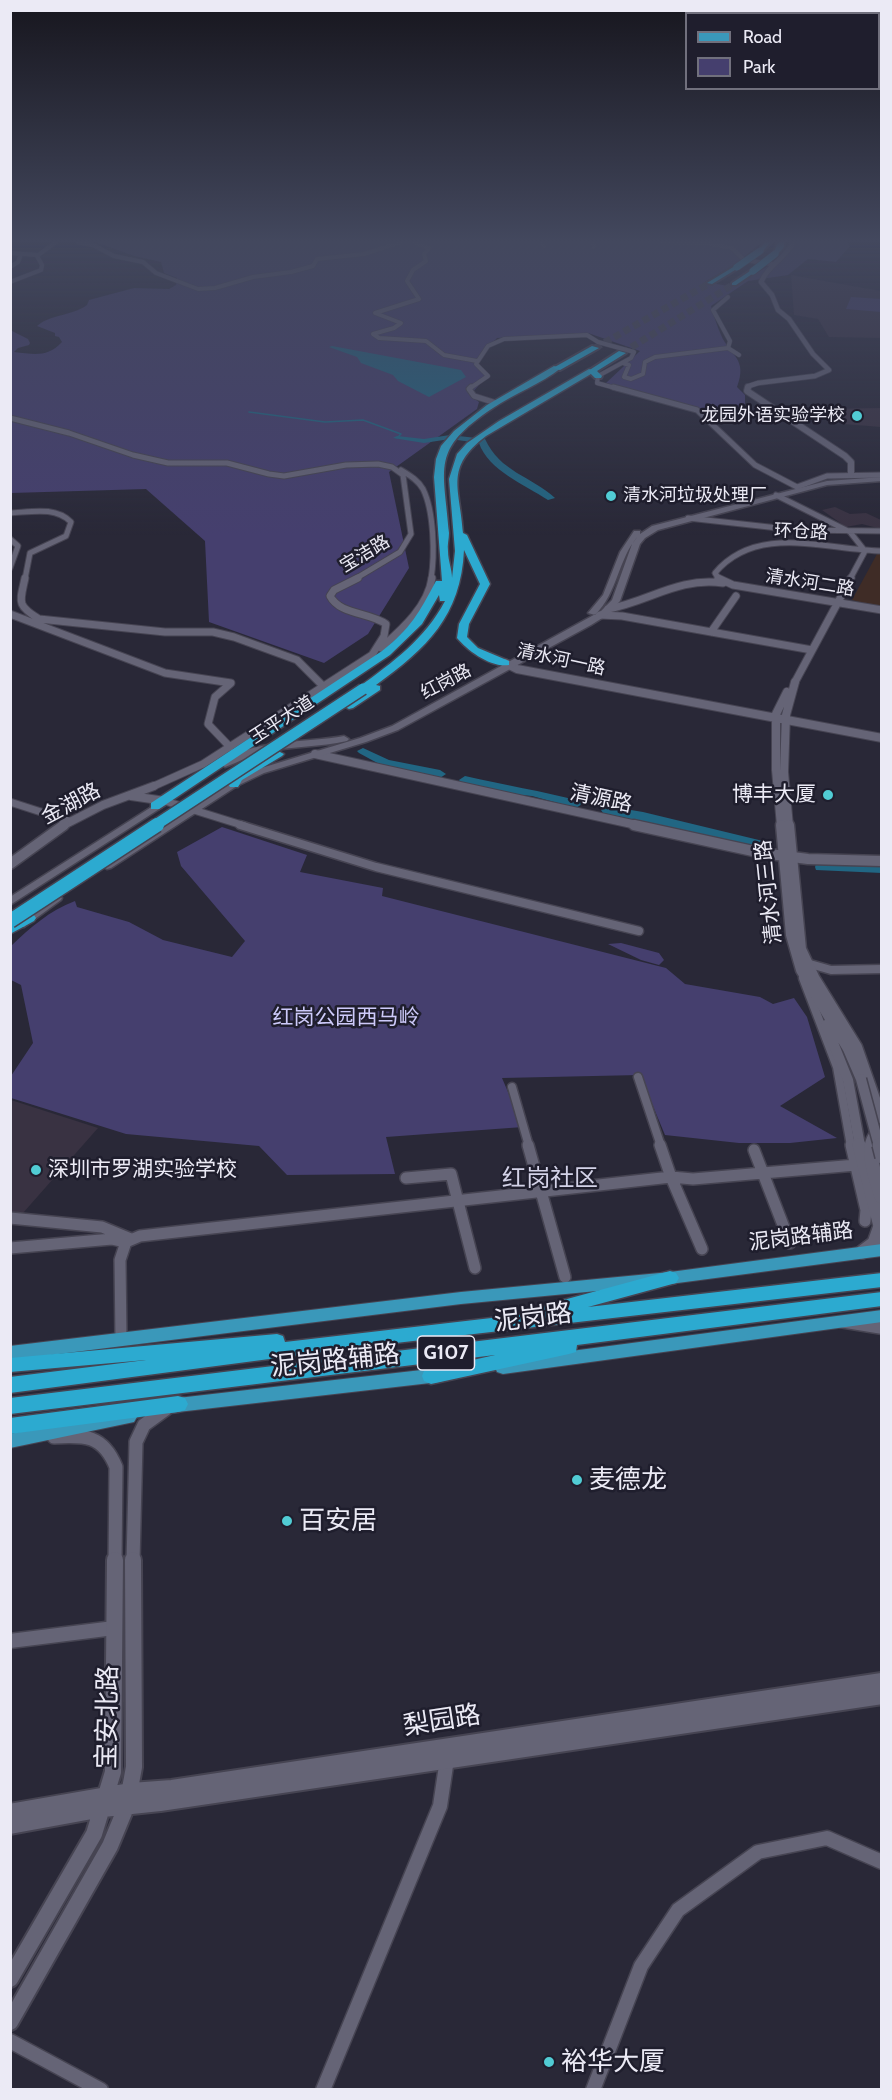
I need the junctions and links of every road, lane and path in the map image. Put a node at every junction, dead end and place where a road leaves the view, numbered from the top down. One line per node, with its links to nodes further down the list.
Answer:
1 (410, 340): 10 (street)
2 (516, 340): 10 (street)
3 (595, 340): 11 (street)
4 (729, 340): 7 (street)
5 (803, 340): 17 (street)
6 (595, 348): 12 (highway)
7 (728, 348): 9 (street); 11 (street)
8 (622, 353): 13 (highway)
9 (739, 355)
10 (477, 361): 14 (street)
11 (623, 363): 13 (street)
12 (556, 368): 14 (highway)
13 (595, 373): 19 (street); 23 (highway, 玉平大道)
14 (496, 403): 30 (highway, 玉平大道)
15 (10, 418): 16 (street)
16 (395, 468): 44 (street); 44 (street, 宝洁路)
17 (851, 475): 18 (street); 19 (street)
18 (882, 477): 19 (main road, 红岗路); 20 (main road, 红岗路)
19 (797, 487): 22 (main road, 红岗路)
20 (776, 495): 22 (main road, 红岗路); 25 (street)
21 (10, 513): 47 (street)
22 (693, 515): 25 (street); 37 (main road, 红岗路); 45 (main road, 红岗路)
23 (458, 522): 27 (highway); 48 (highway, 玉平大道)
24 (882, 531): 25 (street)
25 (850, 532): 28 (street)
26 (10, 540): 32 (street)
27 (464, 540): 45 (highway); 54 (highway)
28 (866, 551): 29 (street, 环仓路); 31 (street, 环仓路); 36 (street, 清水河三路)
29 (882, 551)
30 (443, 553): 48 (highway, 玉平大道); 58 (highway)
31 (722, 565): 33 (street, 环仓路); 34 (street)
32 (10, 568)
33 (694, 583): 34 (street, 清水河二路); 37 (street)
34 (729, 584): 36 (street, 清水河二路)
35 (736, 596): 42 (street)
36 (837, 603): 38 (street, 清水河二路); 43 (street, 清水河三路)
37 (608, 609): 40 (main road, 红岗路); 41 (street)
38 (882, 610)
39 (10, 614): 51 (street)
40 (600, 615): 41 (street); 45 (main road, 红岗路)
41 (622, 616): 42 (street)
42 (711, 632): 43 (street)
43 (812, 650): 46 (street, 清水河三路)
44 (372, 655): 47 (street, 宝洁路)
45 (510, 664): 49 (street, 清水河一路); 52 (main road, 红岗路); 58 (main road, 红岗路)
46 (795, 682): 49 (street, 清水河三路)
47 (324, 687): 51 (street, 宝洁路)
48 (360, 687): 65 (highway, 玉平大道); 67 (highway, 玉平大道, bridge)
49 (781, 716): 50 (street, 清水河一路); 61 (street, 清水河三路)
50 (882, 736)
51 (230, 747): 55 (street, 宝洁路)
52 (341, 747): 53 (main road, 红岗路); 61 (street, 清源路)
53 (315, 754): 54 (main road, 红岗路); 61 (street, 清源路)
54 (234, 784): 59 (main road, 红岗路)
55 (154, 786): 56 (street, 金湖路); 58 (street)
56 (128, 796): 58 (street); 60 (street, 金湖路)
57 (10, 802): 60 (street)
58 (159, 802): 59 (street); 64 (main road, 红岗路)
59 (194, 810): 66 (main road, 红岗路); 68 (street)
60 (69, 821): 63 (street, 金湖路)
61 (787, 855): 62 (street, 清源路); 70 (street, 清水河三路)
62 (882, 860)
63 (10, 864)
64 (10, 902)
65 (10, 912)
66 (29, 918): 69 (highway)
67 (10, 921)
68 (639, 931)
69 (10, 932)
70 (802, 965): 71 (street); 72 (street, 清水河三路); 74 (street, 清水河三路); 80 (street)
71 (882, 969)
72 (815, 994): 74 (street, 清水河三路); 94 (street)
73 (638, 1077): 82 (street)
74 (865, 1079): 76 (street, 清水河三路); 79 (street, 清水河三路, bridge)
75 (512, 1087): 84 (street)
76 (882, 1119)
77 (882, 1128): 85 (main road)
78 (754, 1150): 81 (street)
79 (882, 1157)
80 (856, 1165): 81 (street); 88 (street)
81 (763, 1174): 82 (street); 90 (street)
82 (671, 1177): 84 (street); 92 (street)
83 (406, 1178): 86 (street)
84 (541, 1191): 86 (street); 96 (street)
85 (880, 1192)
86 (457, 1200): 89 (street); 95 (street)
87 (10, 1218): 89 (street)
88 (865, 1221)
89 (129, 1240): 91 (street); 106 (street)
90 (790, 1243)
91 (10, 1248)
92 (702, 1249)
93 (882, 1250): 94 (main road, 泥岗路辅路)
94 (861, 1252): 97 (main road, 泥岗路辅路)
95 (475, 1268)
96 (565, 1277)
97 (670, 1278): 102 (highway); 104 (main road, 泥岗路辅路)
98 (882, 1280): 102 (highway, 泥岗路 / G107)
99 (882, 1299): 105 (highway, 泥岗路 / G107)
100 (882, 1316): 101 (main road, 泥岗路辅路)
101 (837, 1323): 103 (main road); 110 (main road, 泥岗路辅路)
102 (503, 1324): 107 (highway, 泥岗路 / G107)
103 (882, 1328)
104 (177, 1333): 106 (main road, 泥岗路辅路); 109 (main road)
105 (619, 1333): 110 (highway); 112 (highway, 泥岗路 / G107)
106 (121, 1339): 108 (main road, 泥岗路辅路)
107 (361, 1340): 109 (highway); 111 (highway, 泥岗路 / G107)
108 (10, 1353)
109 (10, 1364)
110 (431, 1376): 112 (main road, 泥岗路辅路)
111 (10, 1385)
112 (177, 1394): 113 (highway, 泥岗路 / G107); 114 (highway); 120 (street, 宝安北路)
113 (10, 1406)
114 (14, 1433): 115 (street, 宝安北路)
115 (114, 1628): 116 (street); 121 (street, 宝安北路)
116 (10, 1641)
117 (882, 1681): 119 (street, 梨园路)
118 (882, 1696): 119 (street, 梨园路)
119 (446, 1753): 120 (street, 梨园路); 129 (street)
120 (129, 1798): 121 (street, 梨园路); 126 (street, 宝安北路)
121 (104, 1803): 122 (street, 梨园路); 123 (street, 梨园路); 125 (street, 宝安北路)
122 (10, 1812)
123 (10, 1826)
124 (882, 1862): 130 (street)
125 (10, 1979)
126 (10, 2022)
127 (10, 2041): 128 (street)
128 (101, 2090)
129 (323, 2090)
130 (593, 2090)

